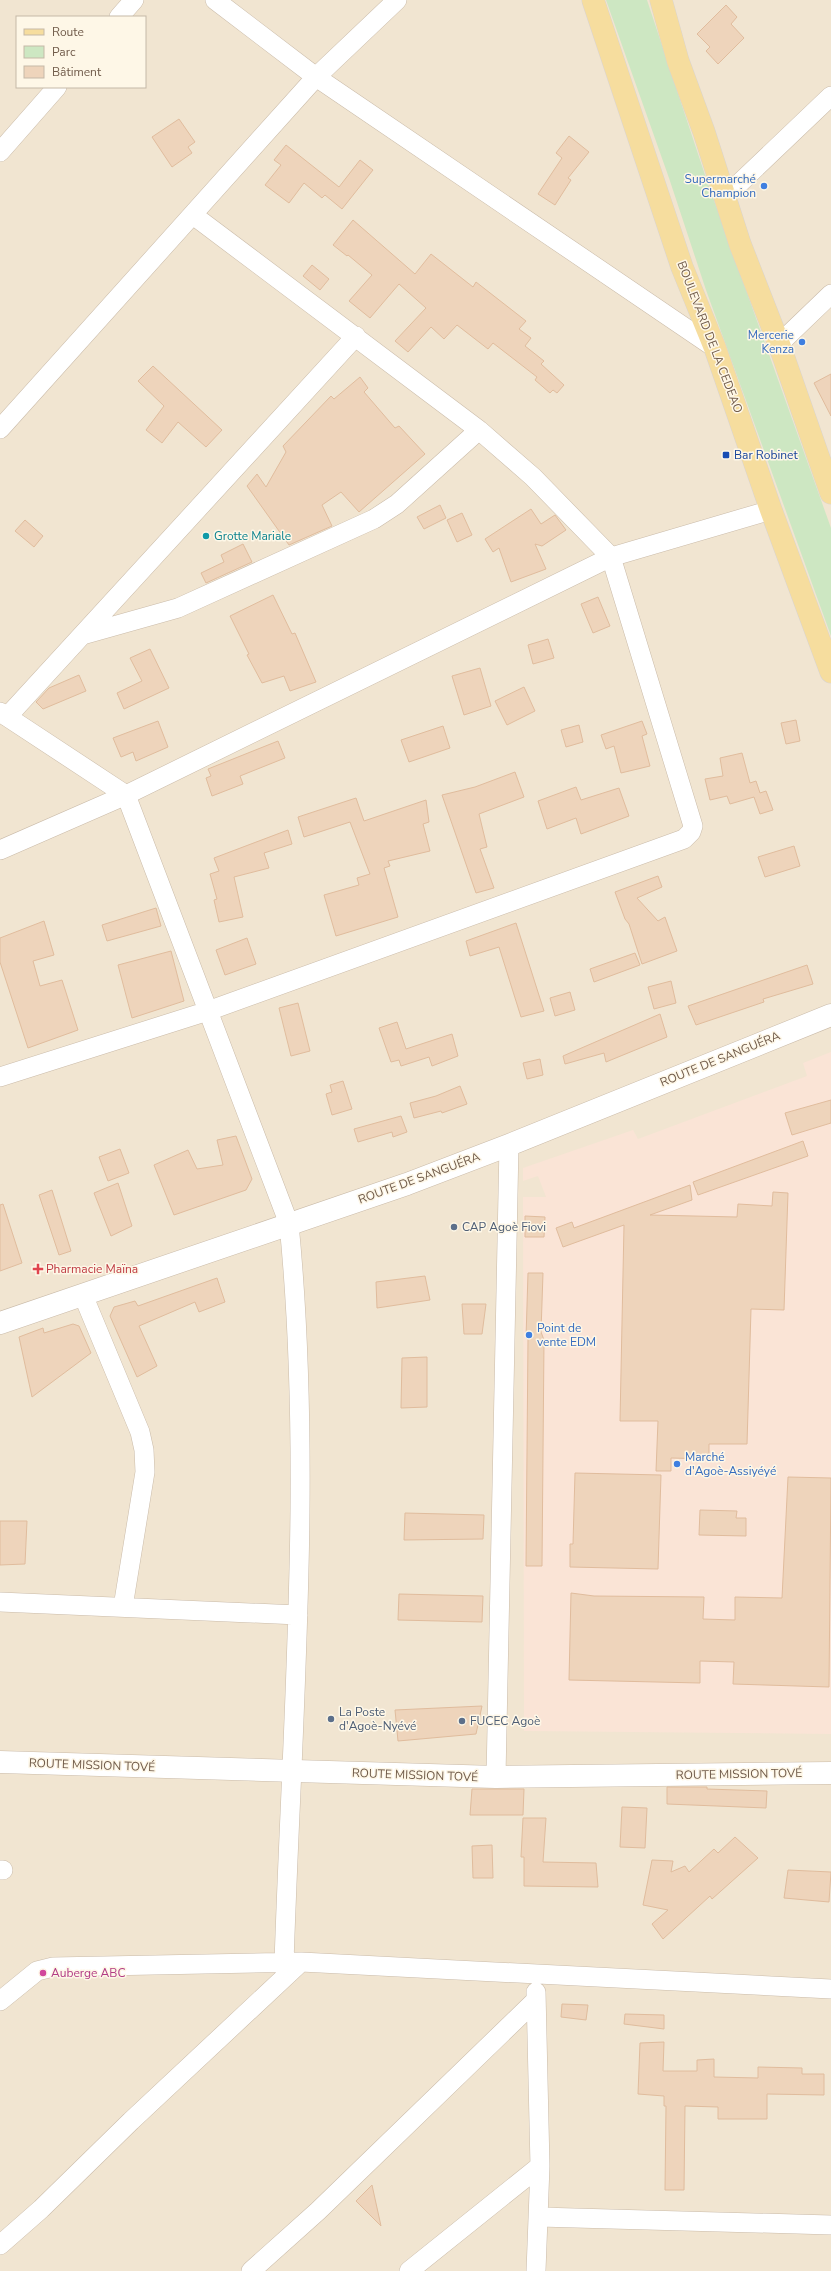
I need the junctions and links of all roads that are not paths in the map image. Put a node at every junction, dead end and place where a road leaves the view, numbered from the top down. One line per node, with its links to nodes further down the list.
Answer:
1 (134, 0): 6 (street)
2 (215, 0): 7 (street)
3 (397, 0): 7 (street)
4 (593, 0): 16 (main road, BOULEVARD DE LA CEDEAO)
5 (661, 0): 11 (main road)
6 (120, 16)
7 (316, 77): 12 (street); 16 (street)
8 (56, 88): 10 (street)
9 (831, 96): 11 (street)
10 (0, 152)
11 (726, 196): 15 (main road)
12 (193, 215): 14 (street); 17 (street)
13 (831, 294): 15 (street)
14 (356, 336): 18 (street); 22 (street)
15 (779, 344): 19 (main road)
16 (715, 348): 20 (main road, BOULEVARD DE LA CEDEAO)
17 (0, 429)
18 (479, 430): 21 (street); 22 (street)
19 (831, 493)
20 (771, 510): 21 (street); 23 (main road, BOULEVARD DE LA CEDEAO)
21 (611, 557): 25 (street); 27 (street)
22 (82, 635): 24 (street)
23 (831, 672)
24 (4, 714): 25 (street)
25 (126, 795): 26 (street); 27 (street)
26 (0, 850)
27 (208, 1011): 29 (street); 31 (street)
28 (831, 1014): 30 (street, ROUTE DE SANGUÉRA)
29 (0, 1077)
30 (509, 1145): 31 (street, ROUTE DE SANGUÉRA); 40 (street)
31 (289, 1224): 32 (street, ROUTE DE SANGUÉRA); 36 (street)
32 (83, 1295): 33 (street, ROUTE DE SANGUÉRA); 35 (street)
33 (0, 1323)
34 (0, 1602): 35 (street)
35 (123, 1607): 36 (street)
36 (298, 1615): 38 (street)
37 (0, 1762): 38 (street, ROUTE MISSION TOVÉ)
38 (292, 1770): 40 (street, ROUTE MISSION TOVÉ); 41 (street)
39 (831, 1773): 40 (street, ROUTE MISSION TOVÉ)
40 (496, 1777)
41 (293, 1963): 42 (street); 45 (street); 49 (street)
42 (537, 1975): 43 (street); 44 (street)
43 (831, 1989)
44 (536, 2000): 46 (street); 50 (street)
45 (0, 2001)
46 (540, 2166): 47 (street); 51 (street)
47 (539, 2217): 48 (street); 52 (street)
48 (831, 2225)
49 (0, 2245)
50 (251, 2271)
51 (409, 2271)
52 (536, 2271)

